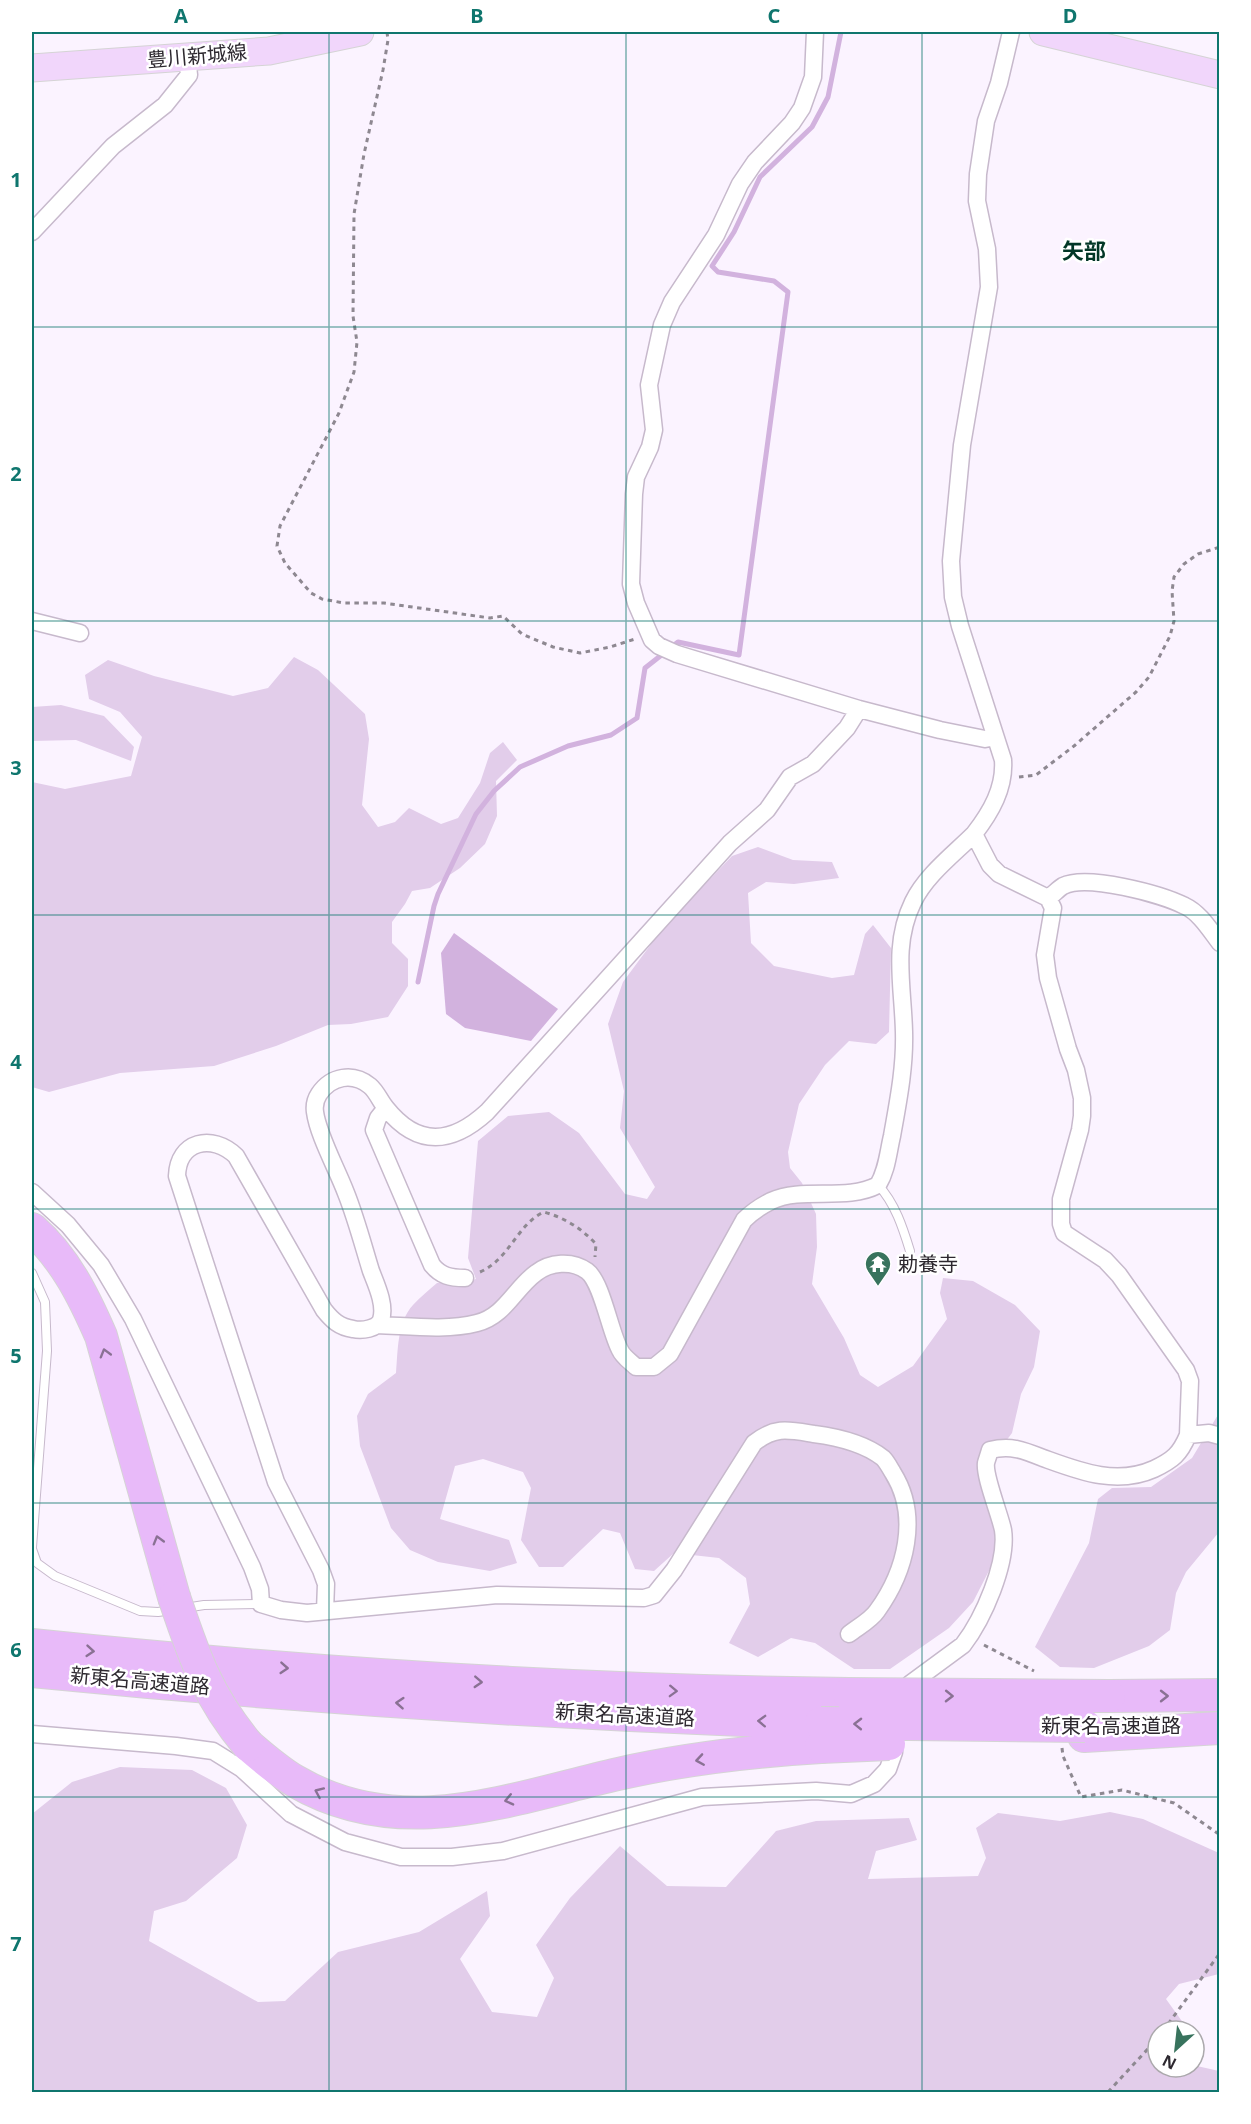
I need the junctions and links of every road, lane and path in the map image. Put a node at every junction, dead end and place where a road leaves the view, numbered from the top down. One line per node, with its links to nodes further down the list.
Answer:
1 (360, 32): 6 (main road, 豊川新城線)
2 (387, 32): 13 (path)
3 (815, 32): 13 (street)
4 (1011, 32): 15 (street)
5 (1043, 32): 8 (main road)
6 (187, 57): 7 (main road, 豊川新城線); 9 (street)
7 (32, 68)
8 (1220, 75)
9 (32, 232)
10 (1220, 547): 16 (path)
11 (32, 621): 12 (street)
12 (80, 633)
13 (655, 643): 14 (street)
14 (859, 709): 15 (street); 20 (street)
15 (995, 737): 16 (street)
16 (1004, 774): 17 (street)
17 (974, 834): 18 (street); 21 (street)
18 (1048, 898): 19 (street); 29 (street)
19 (1220, 943)
20 (386, 1108): 27 (street); 28 (street)
21 (878, 1185): 24 (lane); 25 (street)
22 (32, 1192): 32 (street)
23 (32, 1229): 40 (highway, one-way to 23, bridge)
24 (910, 1251)
25 (588, 1272): 27 (path); 28 (street)
26 (32, 1273): 31 (lane)
27 (465, 1278)
28 (377, 1326): 33 (street)
29 (1188, 1435): 30 (street); 39 (street)
30 (1220, 1436)
31 (32, 1548): 32 (lane)
32 (261, 1604): 33 (street)
33 (325, 1611): 34 (street)
34 (849, 1634)
35 (32, 1645): 37 (highway, 新東名高速道路, one-way to 37, bridge)
36 (32, 1671): 40 (highway, 新東名高速道路, one-way to 36)
37 (1220, 1695)
38 (1220, 1727): 40 (highway, one-way to 40, bridge)
39 (32, 1734)
40 (821, 1735)
41 (1220, 1953): 42 (path)
42 (1172, 2019)
43 (1146, 2051): 44 (path)
44 (1108, 2092)

